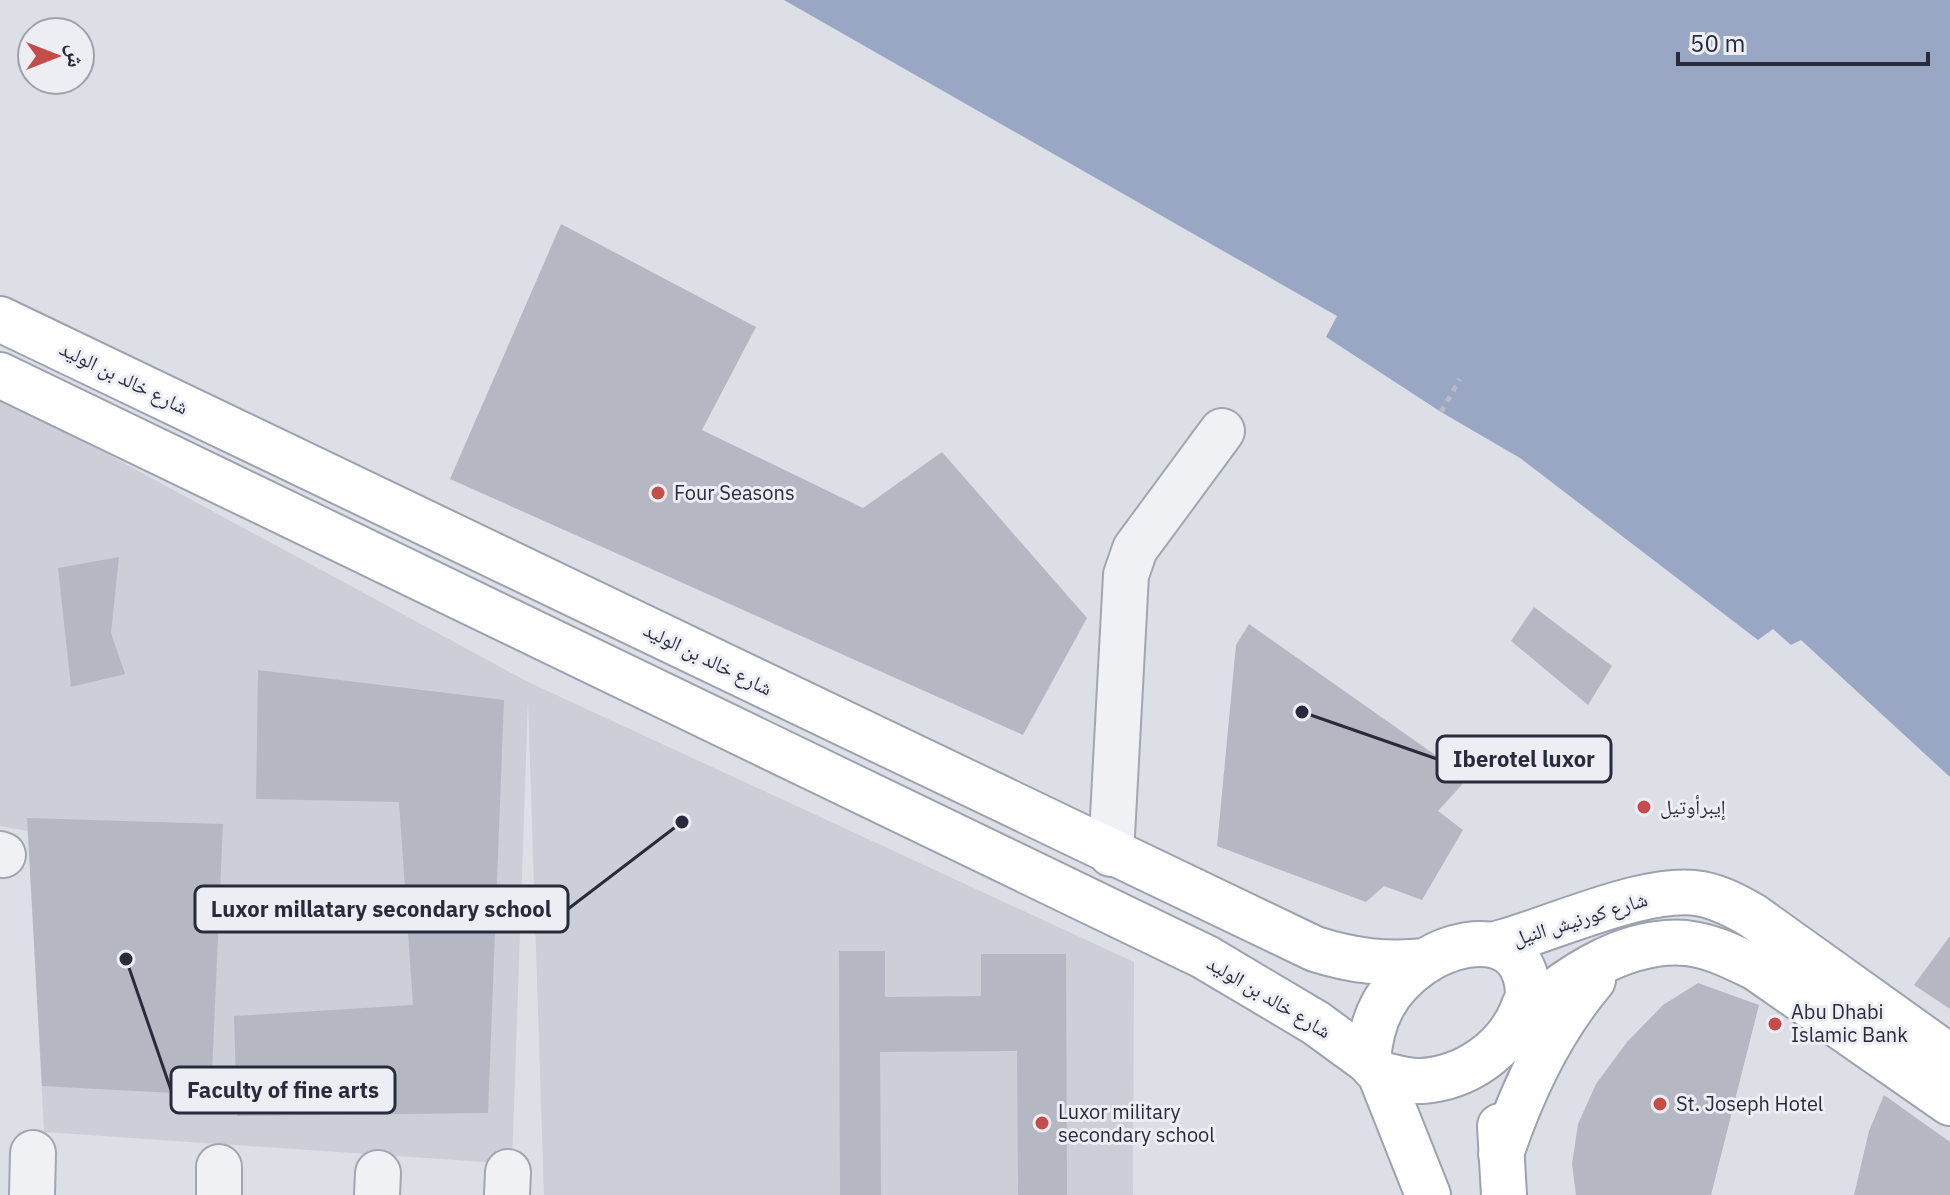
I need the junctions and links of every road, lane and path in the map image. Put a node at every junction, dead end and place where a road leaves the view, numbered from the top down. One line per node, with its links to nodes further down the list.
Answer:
1 (0, 319): 6 (main road, شارع خالد بن الوليد)
2 (0, 375): 12 (main road, شارع خالد بن الوليد)
3 (1460, 379): 4 (path)
4 (1441, 412)
5 (1222, 431): 6 (street)
6 (1111, 854): 9 (main road, شارع خالد بن الوليد)
7 (1496, 944): 9 (main road); 10 (main road); 11 (main road, شارع كورنيش النيل)
8 (1613, 957): 10 (main road); 13 (main road); 14 (main road)
9 (1426, 961): 12 (main road)
10 (1507, 1037): 12 (main road); 14 (main road)
11 (1950, 1057)
12 (1374, 1068): 15 (main road)
13 (1950, 1103)
14 (1502, 1174)
15 (1428, 1195)

